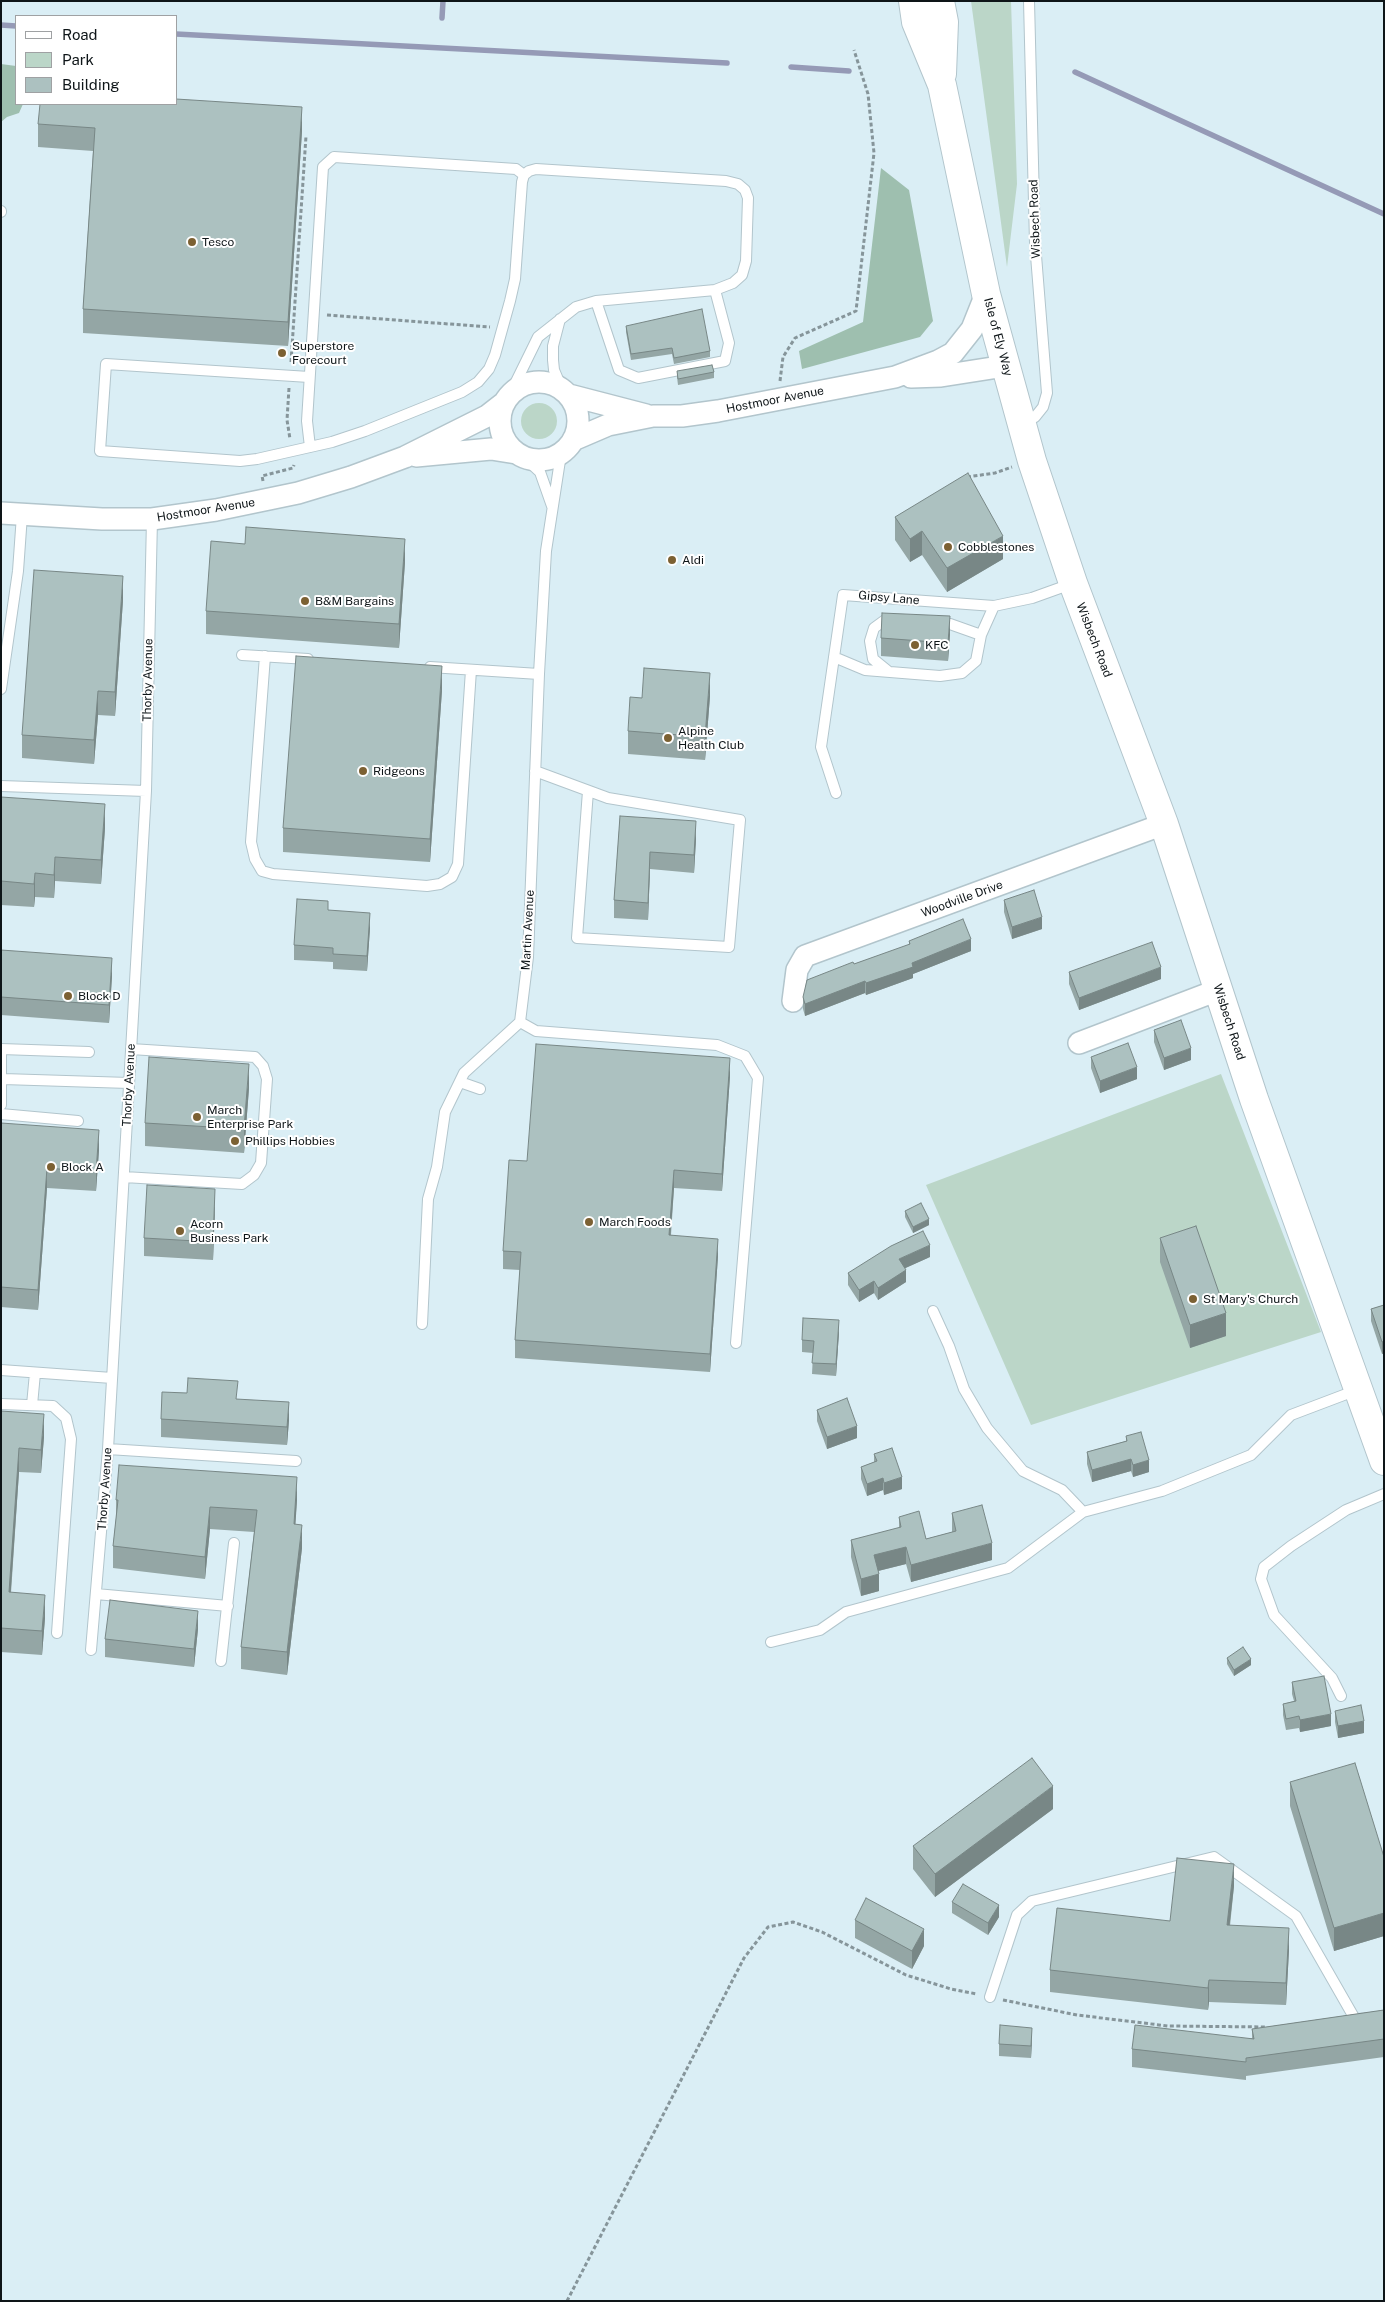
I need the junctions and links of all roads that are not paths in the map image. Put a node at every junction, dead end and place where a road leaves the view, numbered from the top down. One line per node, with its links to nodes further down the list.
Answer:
1 (913, 1): 4 (highway, Isle of Ely Way)
2 (940, 1): 4 (highway, Isle of Ely Way)
3 (1029, 1): 16 (lane, Wisbech Road)
4 (942, 85): 7 (highway, Isle of Ely Way)
5 (524, 175): 6 (lane); 11 (lane); 17 (lane)
6 (715, 290): 8 (lane); 8 (lane)
7 (986, 294): 10 (highway, Isle of Ely Way); 12 (street, Hostmoor Avenue)
8 (596, 301): 9 (lane)
9 (560, 319): 13 (lane); 14 (lane)
10 (1005, 366): 12 (street, Hostmoor Avenue); 16 (highway, Isle of Ely Way)
11 (309, 377): 17 (lane); 17 (lane)
12 (895, 377): 15 (street, Hostmoor Avenue)
13 (566, 392): 14 (street); 15 (street, Hostmoor Avenue); 18 (street)
14 (507, 398): 19 (street); 20 (street, Hostmoor Avenue)
15 (653, 416): 18 (street, Hostmoor Avenue)
16 (1021, 424): 24 (highway, Isle of Ely Way)
17 (310, 447)
18 (567, 447): 19 (street); 21 (lane, Martin Avenue)
19 (520, 455): 20 (street, Hostmoor Avenue); 21 (lane, Martin Avenue)
20 (405, 457): 23 (street, Hostmoor Avenue)
21 (552, 507): 36 (lane, Martin Avenue)
22 (12, 514): 23 (street, Hostmoor Avenue); 37 (lane)
23 (152, 519): 40 (lane, Thorby Avenue)
24 (1072, 583): 25 (lane, Gipsy Lane); 43 (highway, Wisbech Road)
25 (994, 606): 28 (lane); 31 (lane, Gipsy Lane)
26 (904, 621): 35 (lane)
27 (922, 622): 28 (lane)
28 (981, 635): 35 (lane)
29 (242, 654): 30 (lane)
30 (265, 656): 32 (lane); 34 (lane)
31 (834, 657): 35 (lane); 42 (lane, Gipsy Lane)
32 (314, 659)
33 (422, 666): 34 (lane)
34 (471, 670): 36 (lane)
35 (889, 672)
36 (539, 674): 38 (lane, Martin Avenue)
37 (1, 688)
38 (535, 771): 41 (lane); 46 (lane, Martin Avenue)
39 (1, 786): 40 (lane)
40 (146, 791): 48 (lane, Thorby Avenue)
41 (588, 791): 41 (lane)
42 (836, 793)
43 (1164, 824): 44 (highway, Wisbech Road); 45 (street, Woodville Drive)
44 (1218, 990): 47 (street); 65 (highway, Wisbech Road)
45 (793, 1001)
46 (520, 1022): 52 (lane); 61 (lane)
47 (1079, 1043)
48 (131, 1049): 53 (lane, Thorby Avenue); 58 (lane)
49 (1, 1050): 50 (lane); 51 (lane)
50 (89, 1052)
51 (3, 1079): 53 (lane); 55 (lane)
52 (460, 1082): 54 (lane); 60 (lane)
53 (129, 1084): 58 (lane, Thorby Avenue)
54 (480, 1089)
55 (1, 1105)
56 (1, 1114): 57 (lane)
57 (78, 1121)
58 (124, 1177): 64 (lane, Thorby Avenue)
59 (933, 1311): 72 (lane)
60 (422, 1324)
61 (736, 1343)
62 (1, 1370): 63 (lane)
63 (35, 1373): 64 (lane); 67 (lane)
64 (112, 1378): 68 (lane, Thorby Avenue)
65 (1358, 1389): 70 (highway, Wisbech Road); 72 (lane)
66 (1, 1404): 67 (lane)
67 (32, 1405): 76 (lane)
68 (108, 1449): 69 (lane); 74 (lane, Thorby Avenue)
69 (296, 1461)
70 (1384, 1462)
71 (1384, 1494): 80 (lane)
72 (1083, 1512): 77 (lane)
73 (234, 1543): 75 (lane)
74 (96, 1594): 75 (lane); 78 (lane, Thorby Avenue)
75 (228, 1606): 79 (lane)
76 (57, 1633)
77 (771, 1642)
78 (91, 1650)
79 (221, 1662)
80 (1341, 1696)
81 (990, 1997): 82 (lane)
82 (1384, 2018)

